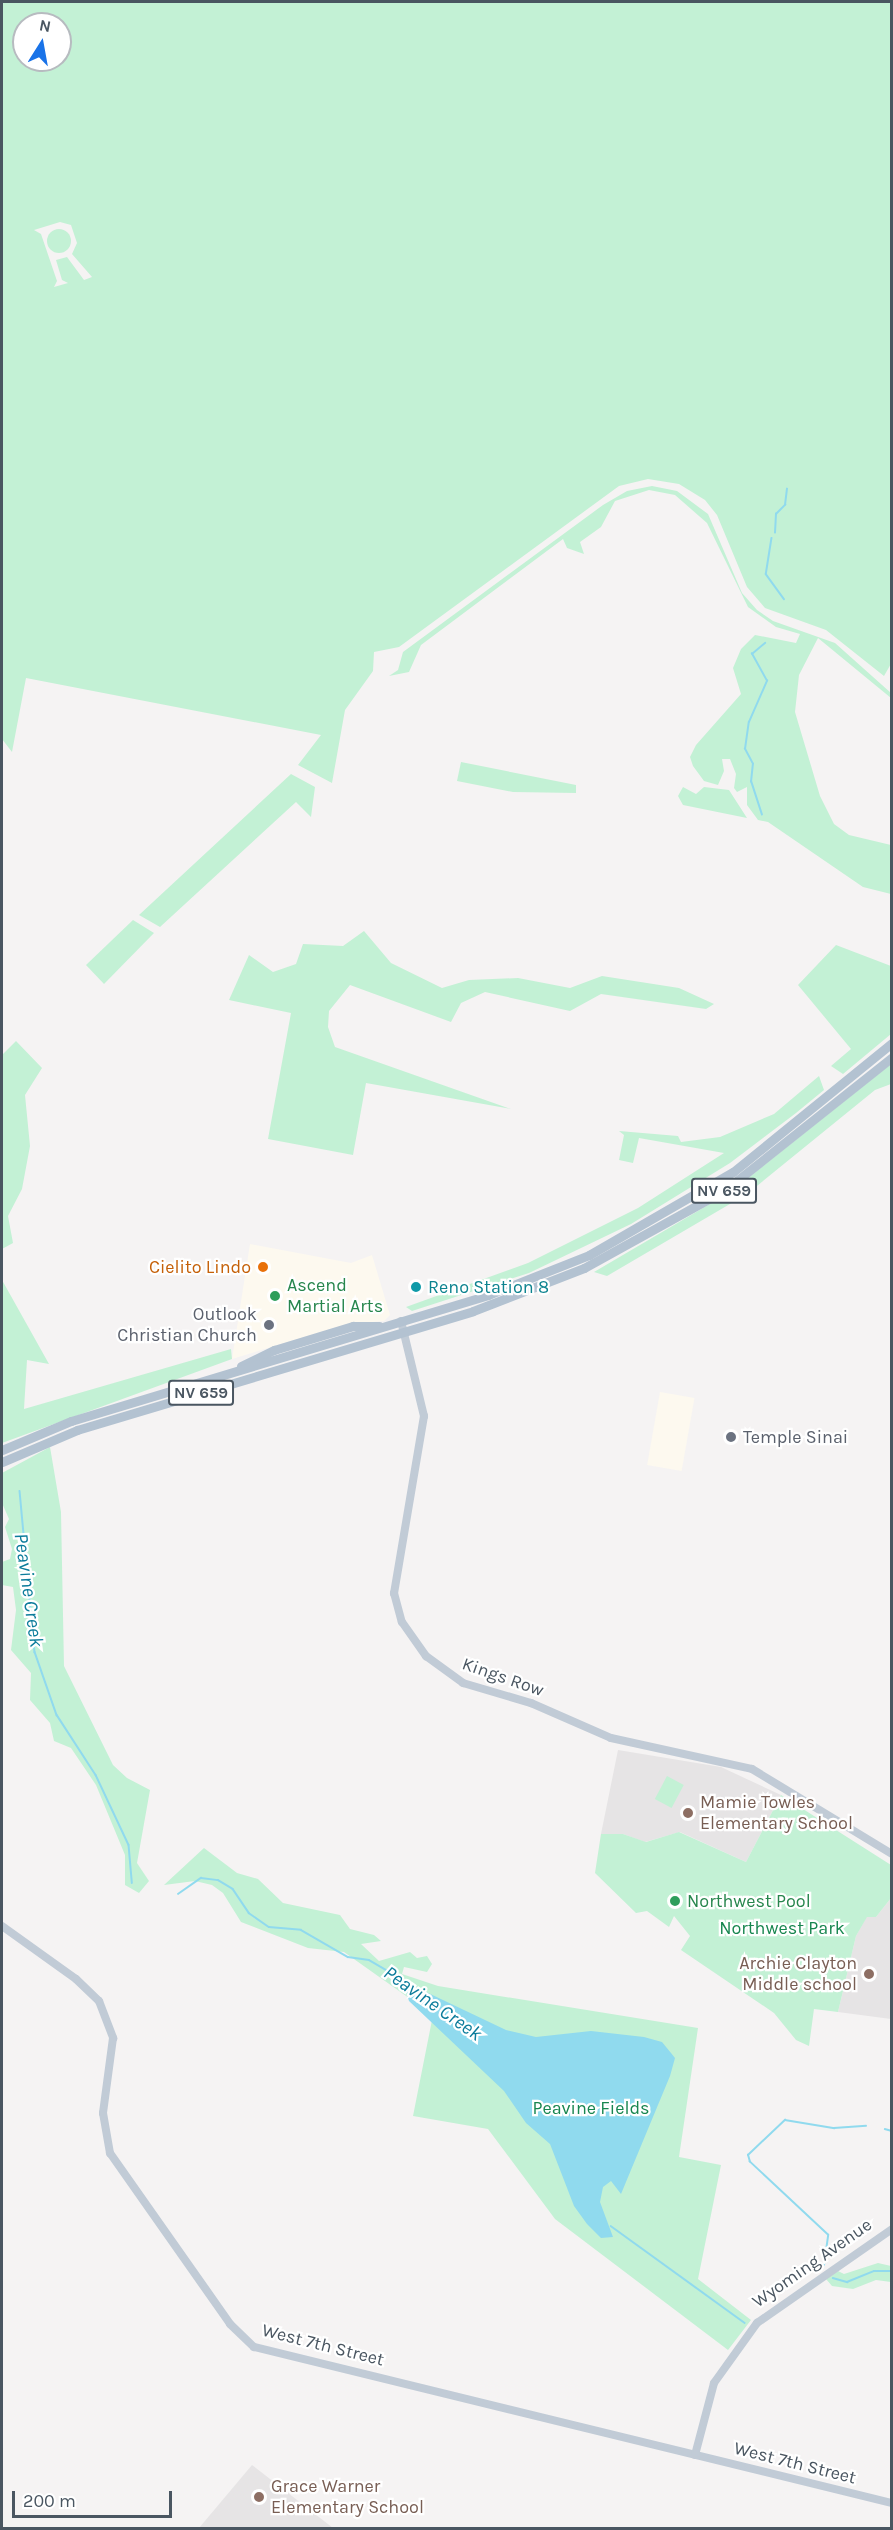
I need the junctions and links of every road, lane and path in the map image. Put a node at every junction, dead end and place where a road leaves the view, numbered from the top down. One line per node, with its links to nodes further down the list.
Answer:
1 (891, 1043): 3 (main road, NV 659)
2 (891, 1057): 4 (main road, NV 659)
3 (641, 1228): 4 (main road); 5 (main road, NV 659)
4 (646, 1237): 6 (main road, NV 659)
5 (401, 1321): 6 (main road, Kings Row); 7 (main road, NV 659)
6 (404, 1331): 8 (main road, NV 659); 9 (main road, Kings Row)
7 (2, 1450)
8 (2, 1462)
9 (891, 1854)
10 (2, 1926): 12 (main road, West 7th Street)
11 (891, 2229): 12 (main road, Wyoming Avenue)
12 (695, 2456): 13 (main road, West 7th Street)
13 (891, 2503)

